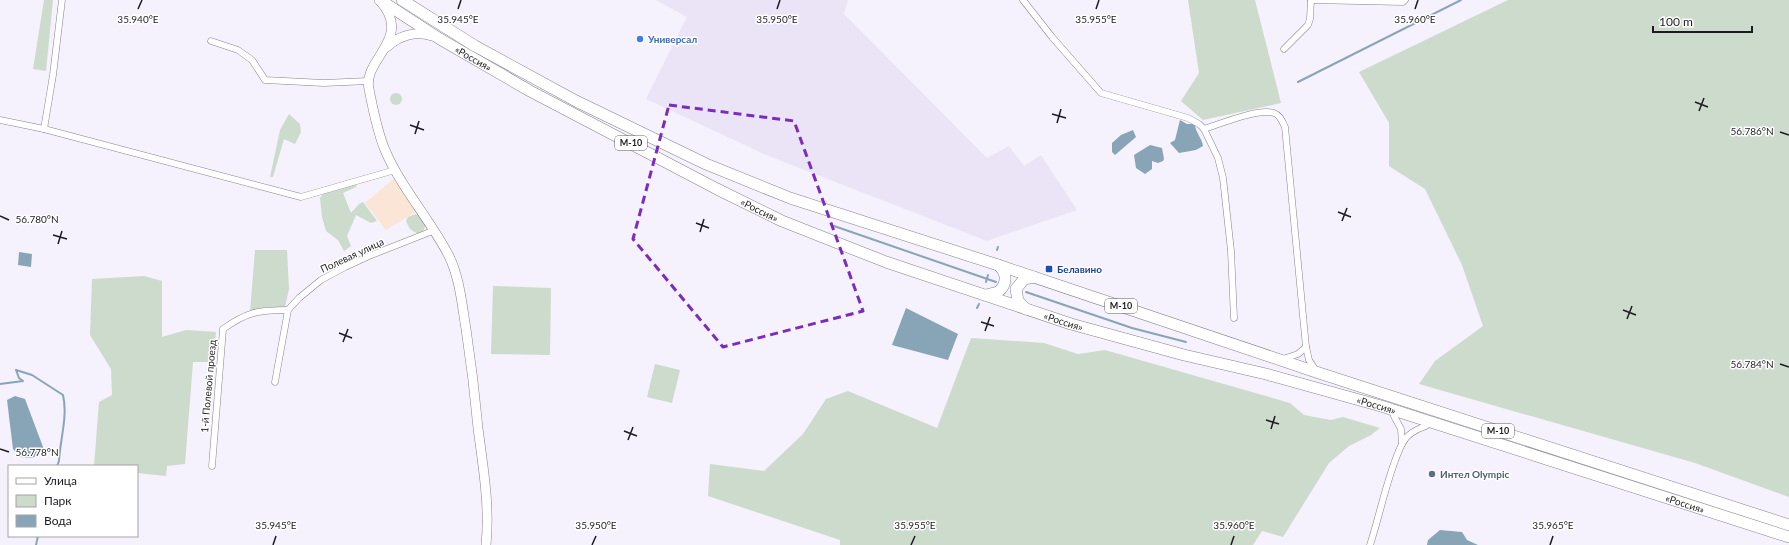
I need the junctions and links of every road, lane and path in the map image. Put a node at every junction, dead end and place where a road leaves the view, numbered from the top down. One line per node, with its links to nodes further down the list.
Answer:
1 (62, 0): 15 (street)
2 (380, 0): 8 (highway, «Россия» / М-10); 10 (street)
3 (402, 0): 13 (highway, «Россия» / М-10)
4 (411, 0): 13 (highway)
5 (1023, 0): 16 (street)
6 (1311, 0): 7 (street); 11 (street)
7 (1405, 0)
8 (440, 39): 10 (street); 21 (highway, «Россия» / М-10)
9 (211, 40): 12 (street)
10 (386, 48): 12 (street)
11 (1284, 49)
12 (368, 81): 17 (street)
13 (592, 109): 19 (highway, «Россия» / М-10)
14 (0, 120): 15 (street)
15 (44, 129): 17 (street)
16 (1204, 129): 24 (street); 25 (street)
17 (395, 170): 18 (street)
18 (435, 230): 23 (street, Полевая улица); 37 (street)
19 (998, 265): 20 (highway, «Россия» / М-10); 21 (highway)
20 (1034, 277): 22 (highway); 26 (highway, «Россия» / М-10)
21 (984, 294): 22 (highway, «Россия» / М-10)
22 (1027, 309): 27 (highway, «Россия» / М-10)
23 (288, 310): 29 (street); 34 (street, 1-й Полевой проезд)
24 (1234, 318)
25 (1306, 347): 26 (street); 28 (street)
26 (1276, 359): 28 (highway, «Россия» / М-10)
27 (1266, 374): 30 (highway); 32 (highway, «Россия» / М-10)
28 (1319, 374): 35 (highway, «Россия» / М-10)
29 (275, 382)
30 (1394, 416): 31 (highway); 33 (street)
31 (1426, 426): 32 (highway); 33 (street)
32 (1454, 429): 36 (highway, «Россия» / М-10)
33 (1402, 444): 38 (street)
34 (212, 466)
35 (1789, 525)
36 (1789, 537)
37 (486, 545)
38 (1370, 545)

